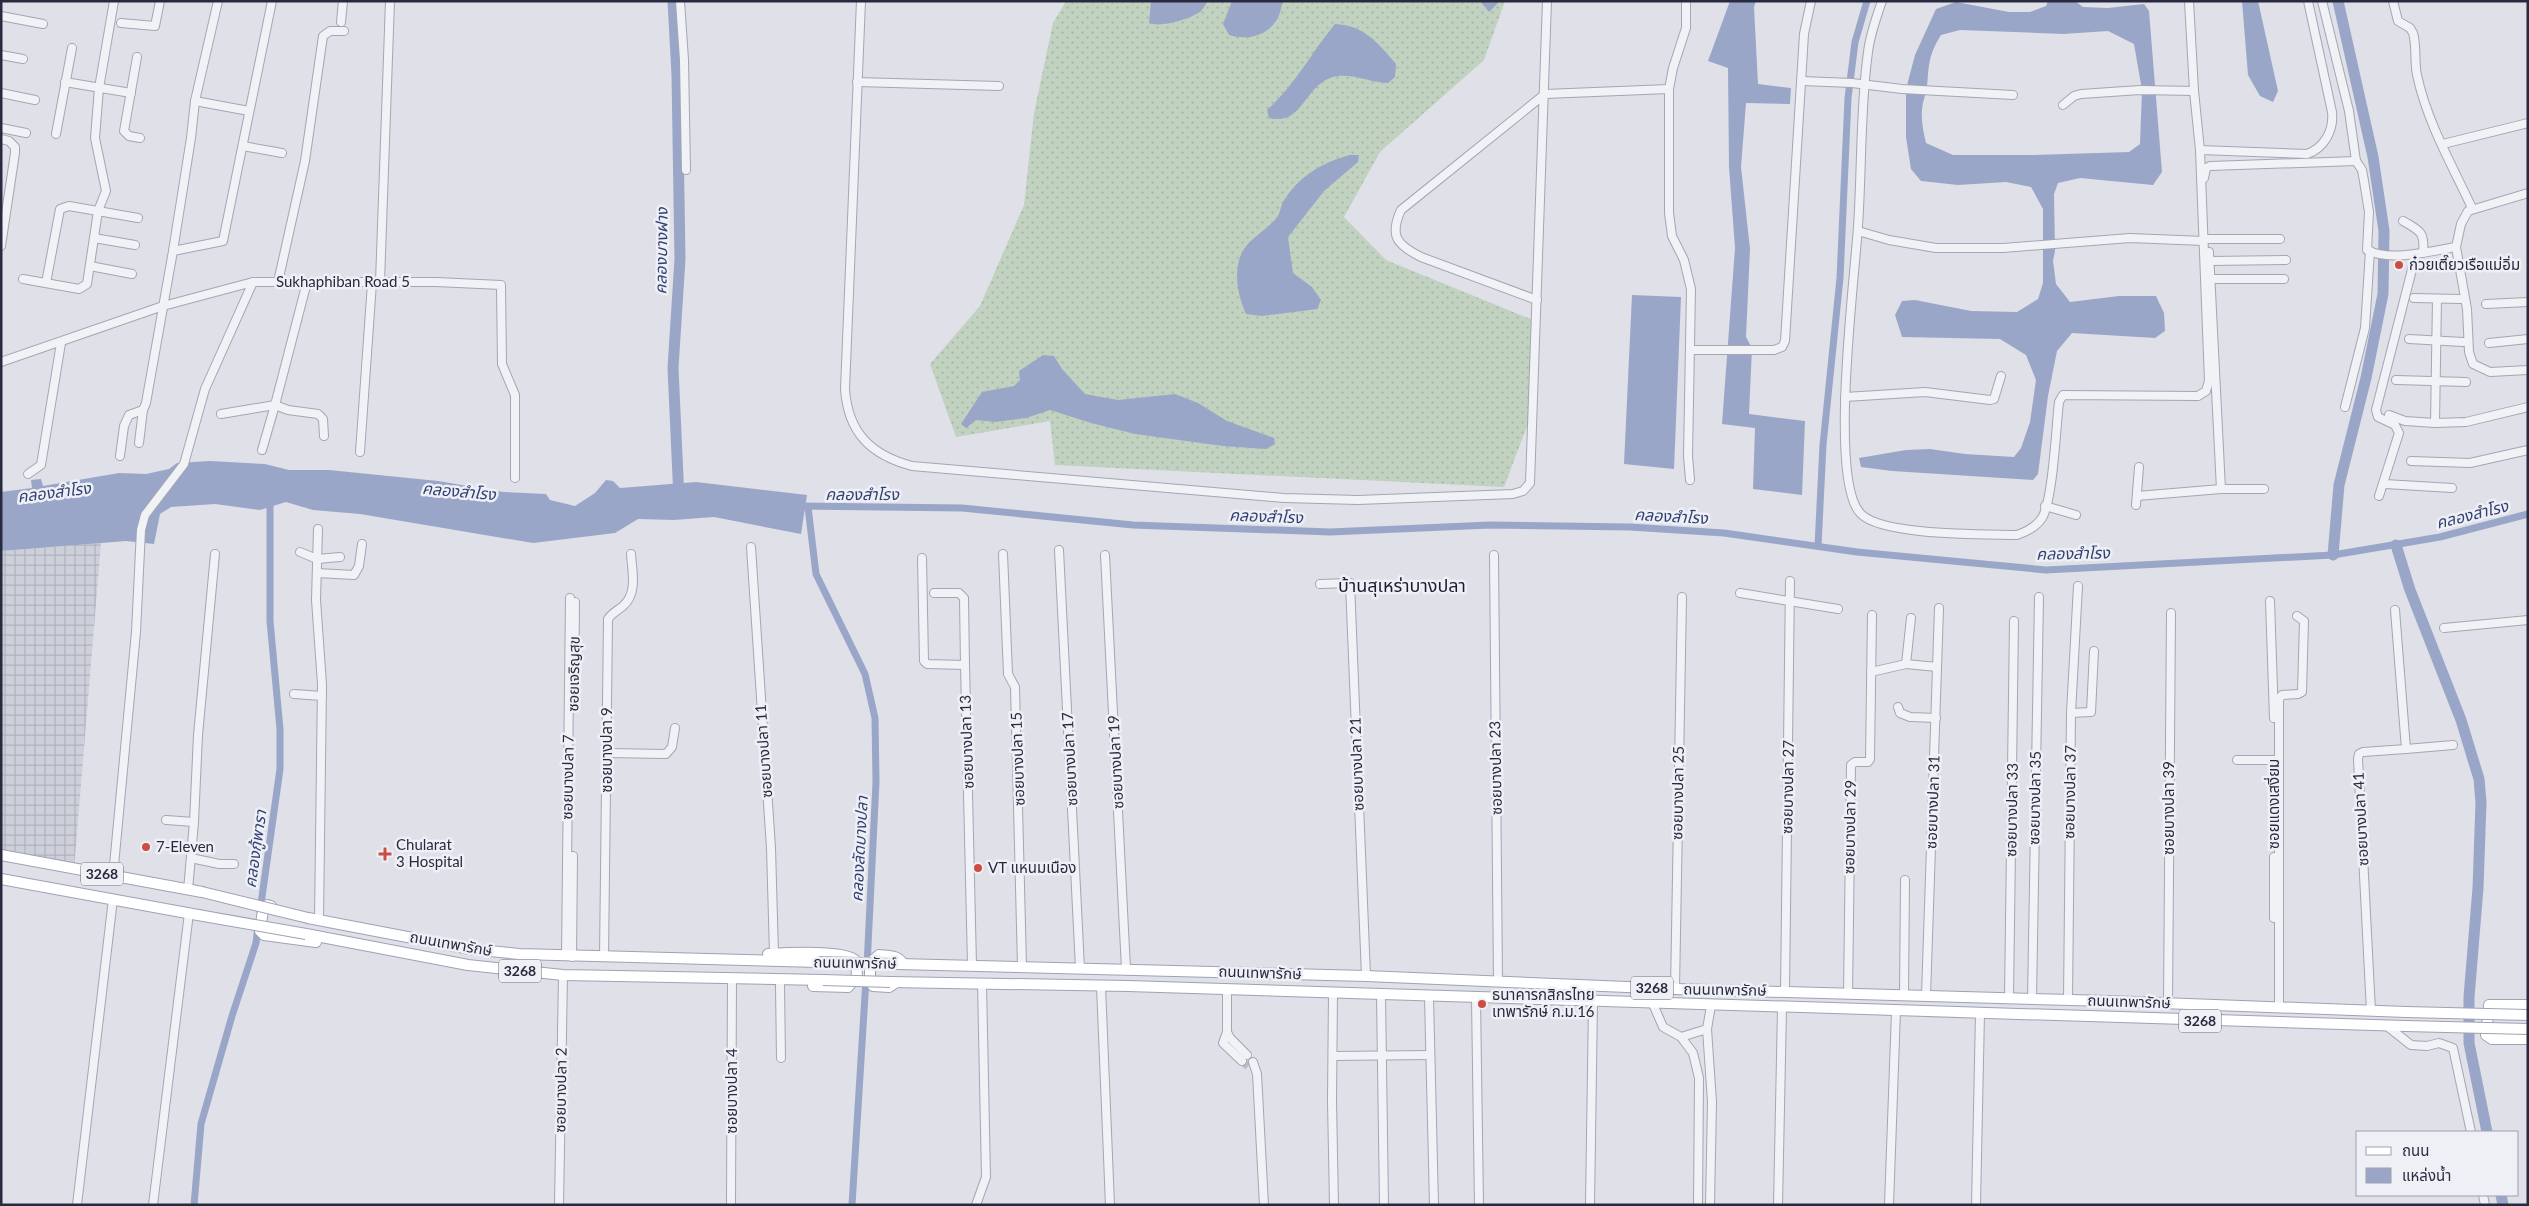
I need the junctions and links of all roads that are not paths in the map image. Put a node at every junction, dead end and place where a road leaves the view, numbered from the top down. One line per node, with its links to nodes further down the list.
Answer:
1 (114, 1): 31 (street)
2 (160, 1): 19 (street)
3 (218, 1): 39 (street)
4 (272, 1): 41 (street)
5 (343, 1): 18 (street)
6 (390, 1): 79 (street)
7 (680, 1): 53 (street)
8 (861, 1): 27 (street)
9 (1548, 1): 36 (street)
10 (1686, 1): 32 (street)
11 (1811, 1): 28 (street)
12 (1882, 1): 29 (street)
13 (2189, 1): 33 (street)
14 (2308, 1): 50 (street)
15 (2322, 1): 52 (street)
16 (2393, 1): 48 (street)
17 (1, 16): 20 (street)
18 (342, 22)
19 (122, 23)
20 (43, 24)
21 (344, 31): 77 (street)
22 (72, 48): 26 (street)
23 (1, 55): 25 (street)
24 (136, 57): 35 (street)
25 (23, 59)
26 (66, 82): 31 (street); 45 (street)
27 (857, 82): 30 (street); 84 (street)
28 (1802, 82): 29 (street); 94 (street)
29 (1864, 84): 37 (street); 59 (street)
30 (1000, 86)
31 (99, 88): 35 (street); 56 (street)
32 (1669, 89): 36 (street); 94 (street)
33 (2194, 91): 40 (street); 50 (street)
34 (1, 93): 38 (street)
35 (131, 93): 46 (street)
36 (1545, 94): 84 (street); 84 (street)
37 (2013, 95)
38 (35, 100)
39 (195, 101): 41 (street); 66 (street)
40 (2063, 106)
41 (249, 111): 49 (street)
42 (2528, 123): 48 (street)
43 (1, 128): 44 (street)
44 (26, 133)
45 (56, 134)
46 (140, 138)
47 (1, 139): 64 (street)
48 (2443, 144): 55 (street)
49 (243, 146): 51 (street); 66 (street)
50 (2200, 150): 62 (street)
51 (282, 153)
52 (2356, 161): 62 (street); 67 (street)
53 (686, 170)
54 (2528, 193): 55 (street)
55 (2472, 208): 65 (street)
56 (98, 211): 57 (street); 60 (street); 80 (street)
57 (138, 218)
58 (2403, 221): 68 (street)
59 (1858, 231): 62 (street); 101 (street)
60 (94, 238): 63 (street); 71 (street)
61 (2280, 239): 62 (street)
62 (2206, 240): 70 (street); 127 (street)
63 (135, 245)
64 (1, 246)
65 (2456, 247): 68 (street); 96 (street)
66 (174, 251): 87 (street)
67 (2373, 252): 68 (street); 103 (street)
68 (2419, 254): 120 (street)
69 (2286, 260): 70 (street)
70 (2210, 261): 74 (street)
71 (90, 266): 72 (street); 80 (street)
72 (132, 274)
73 (23, 279): 80 (street)
74 (2211, 279): 75 (street); 122 (street)
75 (2284, 279)
76 (253, 282): 77 (street, Sukhaphiban Road 5); 87 (street, Sukhaphiban Road 5); 184 (street)
77 (278, 282): 78 (street, Sukhaphiban Road 5)
78 (307, 282): 79 (street, Sukhaphiban Road 5); 102 (street)
79 (376, 282): 113 (street); 118 (street, Sukhaphiban Road 5)
80 (46, 283)
81 (2414, 298): 82 (street)
82 (2437, 298): 83 (street); 90 (street)
83 (2461, 299)
84 (1537, 300)
85 (2528, 302): 86 (street)
86 (2486, 304)
87 (163, 306): 92 (street, Sukhaphiban Road 5); 105 (street)
88 (2409, 339): 90 (street)
89 (2528, 339): 93 (street)
90 (2437, 340): 91 (street); 99 (street)
91 (2463, 342)
92 (61, 343): 95 (street, Sukhaphiban Road 5); 117 (street)
93 (2489, 343)
94 (1691, 350): 119 (street)
95 (1, 362)
96 (2528, 370)
97 (2001, 376): 101 (street)
98 (2396, 380): 99 (street)
99 (2436, 382): 100 (street); 108 (street)
100 (2466, 382)
101 (1845, 397): 127 (street)
102 (276, 405): 106 (street); 109 (street); 111 (street)
103 (2345, 407)
104 (2528, 407): 108 (street)
105 (143, 410): 110 (street); 114 (street)
106 (220, 414)
107 (2389, 415): 108 (street)
108 (2435, 424)
109 (324, 436)
110 (139, 443)
111 (262, 450)
112 (2528, 450): 115 (street)
113 (360, 452)
114 (120, 456)
115 (2411, 461)
116 (2139, 466): 124 (street)
117 (28, 474)
118 (515, 478)
119 (1690, 480)
120 (2385, 484): 121 (street); 125 (street)
121 (2452, 488)
122 (2221, 489): 123 (street); 124 (street)
123 (2264, 489)
124 (2137, 496): 126 (street)
125 (2379, 496)
126 (2136, 505)
127 (2045, 506): 128 (street)
128 (2076, 515)
129 (318, 529): 141 (street)
130 (362, 544): 142 (street)
131 (750, 547): 192 (street, ซอยบางปลา 11)
132 (1059, 550): 199 (street, ซอยบางปลา 17)
133 (300, 552): 141 (street)
134 (215, 554): 180 (street)
135 (631, 554): 176 (street, ซอยบางปลา 9)
136 (1003, 554): 198 (street, ซอยบางปลา 15)
137 (1105, 555): 200 (street, ซอยบางปลา 19)
138 (1494, 555): 204 (street, ซอยบางปลา 23)
139 (340, 557): 141 (street)
140 (922, 558): 165 (street)
141 (317, 559): 142 (street)
142 (317, 572): 169 (street)
143 (1790, 582): 151 (street, ซอยบางปลา 27)
144 (1320, 584): 202 (street, ซอยบางปลา 21)
145 (2078, 586): 171 (street, ซอยบางปลา 37)
146 (934, 593): 165 (street, ซอยบางปลา 13)
147 (1740, 593): 151 (street)
148 (1682, 597): 209 (street, ซอยบางปลา 25)
149 (2039, 597): 221 (street, ซอยบางปลา 35)
150 (572, 600): 193 (street, ซอยบางปลา 7)
151 (1790, 600): 154 (street); 211 (street, ซอยบางปลา 27)
152 (2270, 601): 178 (street, ซอยแดงเสงี่ยม)
153 (1939, 608): 166 (street, ซอยบางปลา 31)
154 (1838, 609)
155 (2395, 610): 175 (street)
156 (2171, 613): 224 (street, ซอยบางปลา 39)
157 (1872, 615): 167 (street, ซอยบางปลา 29)
158 (2297, 616): 229 (street)
159 (1911, 618): 164 (street)
160 (2528, 620): 162 (street)
161 (2014, 621): 220 (street, ซอยบางปลา 33)
162 (2444, 628)
163 (2094, 651): 171 (street)
164 (1906, 664): 166 (street); 167 (street)
165 (965, 665): 197 (street, ซอยบางปลา 13)
166 (1938, 667): 172 (street, ซอยบางปลา 31)
167 (1871, 672): 214 (street, ซอยบางปลา 29)
168 (294, 694): 169 (street)
169 (322, 696): 190 (street)
170 (1898, 707): 172 (street)
171 (2071, 714): 222 (street, ซอยบางปลา 37)
172 (1936, 718): 218 (street, ซอยบางปลา 31)
173 (675, 728): 176 (street)
174 (2453, 745): 175 (street)
175 (2406, 749): 231 (street, ซอยบางปลา 41)
176 (607, 753): 194 (street, ซอยบางปลา 9)
177 (2237, 760): 178 (street)
178 (2274, 760): 229 (street, ซอยแดงเสงี่ยม)
179 (166, 820): 180 (street)
180 (194, 822): 182 (street)
181 (1, 855): 184 (main road, ถนนเทพารักษ์ / 3268)
182 (191, 858): 183 (street); 187 (street)
183 (234, 864)
184 (113, 876): 187 (main road, ถนนเทพารักษ์ / 3268)
185 (1, 880): 188 (main road, ถนนเทพารักษ์ / 3268)
186 (1904, 880): 216 (street)
187 (188, 890): 190 (main road, ถนนเทพารักษ์ / 3268, bridge)
188 (113, 899): 189 (main road, ถนนเทพารักษ์ / 3268); 249 (street)
189 (194, 914): 191 (main road, ถนนเทพารักษ์ / 3268, bridge); 250 (street)
190 (314, 919): 191 (main road); 193 (main road, ถนนเทพารักษ์ / 3268)
191 (323, 937): 201 (main road, ถนนเทพารักษ์ / 3268)
192 (774, 954): 195 (main road); 207 (main road)
193 (569, 957): 194 (main road, ถนนเทพารักษ์ / 3268)
194 (604, 957): 195 (main road, ถนนเทพารักษ์ / 3268)
195 (730, 960): 196 (main road, ถนนเทพารักษ์ / 3268, bridge)
196 (901, 964): 197 (main road, ถนนเทพารักษ์ / 3268); 205 (main road)
197 (972, 965): 198 (main road, ถนนเทพารักษ์ / 3268)
198 (1022, 966): 199 (main road, ถนนเทพารักษ์ / 3268)
199 (1080, 968): 200 (main road, ถนนเทพารักษ์ / 3268)
200 (1126, 969): 202 (main road, ถนนเทพารักษ์ / 3268)
201 (563, 975): 203 (main road, ถนนเทพารักษ์ / 3268); 251 (street, ซอยบางปลา 2)
202 (1366, 976): 204 (main road, ถนนเทพารักษ์ / 3268)
203 (735, 978): 205 (main road, ถนนเทพารักษ์ / 3268, bridge); 207 (main road); 252 (street, ซอยบางปลา 4)
204 (1498, 981): 209 (main road, ถนนเทพารักษ์ / 3268)
205 (893, 982): 206 (main road, ถนนเทพารักษ์ / 3268)
206 (982, 983): 208 (main road, ถนนเทพารักษ์ / 3268); 253 (street)
207 (780, 985): 246 (street)
208 (1101, 986): 210 (main road, ถนนเทพารักษ์ / 3268); 254 (street)
209 (1675, 989): 211 (main road, ถนนเทพารักษ์ / 3268)
210 (1227, 990): 212 (main road, ถนนเทพารักษ์ / 3268); 243 (street)
211 (1785, 992): 213 (main road, ถนนเทพารักษ์ / 3268)
212 (1333, 993): 215 (main road, ถนนเทพารักษ์ / 3268); 245 (street)
213 (1818, 993): 214 (main road, ถนนเทพารักษ์ / 3268); 230 (main road)
214 (1848, 994): 216 (main road, ถนนเทพารักษ์ / 3268)
215 (1380, 995): 217 (main road, ถนนเทพารักษ์ / 3268); 241 (street)
216 (1904, 995): 218 (main road, ถนนเทพารักษ์ / 3268)
217 (1429, 996): 219 (main road, ถนนเทพารักษ์ / 3268); 244 (street)
218 (1926, 996): 220 (main road, ถนนเทพารักษ์ / 3268)
219 (1476, 998): 223 (main road, ถนนเทพารักษ์ / 3268); 259 (street)
220 (2009, 998): 221 (main road, ถนนเทพารักษ์ / 3268)
221 (2032, 999): 222 (main road, ถนนเทพารักษ์ / 3268)
222 (2068, 1000): 224 (main road, ถนนเทพารักษ์ / 3268)
223 (1593, 1002): 225 (main road, ถนนเทพารักษ์ / 3268); 260 (street)
224 (2168, 1003): 229 (main road, ถนนเทพารักษ์ / 3268)
225 (1652, 1004): 227 (main road, ถนนเทพารักษ์ / 3268); 238 (street)
226 (2528, 1005): 239 (main road)
227 (1711, 1006): 228 (main road, ถนนเทพารักษ์ / 3268); 236 (street)
228 (1782, 1008): 230 (main road, ถนนเทพารักษ์ / 3268); 263 (street)
229 (2278, 1008): 231 (main road, ถนนเทพารักษ์ / 3268)
230 (1818, 1009): 232 (main road, ถนนเทพารักษ์ / 3268)
231 (2371, 1010): 234 (main road, ถนนเทพารักษ์ / 3268, bridge)
232 (1896, 1011): 233 (main road, ถนนเทพารักษ์ / 3268); 264 (street)
233 (1980, 1012): 235 (main road, ถนนเทพารักษ์ / 3268); 265 (street)
234 (2528, 1015)
235 (2387, 1026): 237 (main road, ถนนเทพารักษ์ / 3268, bridge); 248 (street)
236 (1707, 1029): 238 (street); 240 (street)
237 (2528, 1029)
238 (1681, 1037): 242 (street)
239 (2528, 1039)
240 (1707, 1048): 242 (street); 262 (street)
241 (1381, 1054): 244 (street); 245 (street); 257 (street)
242 (1693, 1054): 261 (street)
243 (1242, 1055)
244 (1430, 1055): 258 (street)
245 (1333, 1056): 256 (street)
246 (781, 1058)
247 (1251, 1065): 255 (street)
248 (2471, 1131)
249 (77, 1205)
250 (153, 1205)
251 (559, 1205)
252 (731, 1205)
253 (976, 1205)
254 (1110, 1205)
255 (1264, 1205)
256 (1334, 1205)
257 (1384, 1205)
258 (1434, 1205)
259 (1479, 1205)
260 (1590, 1205)
261 (1698, 1205)
262 (1710, 1205)
263 (1778, 1205)
264 (1889, 1205)
265 (1976, 1205)

